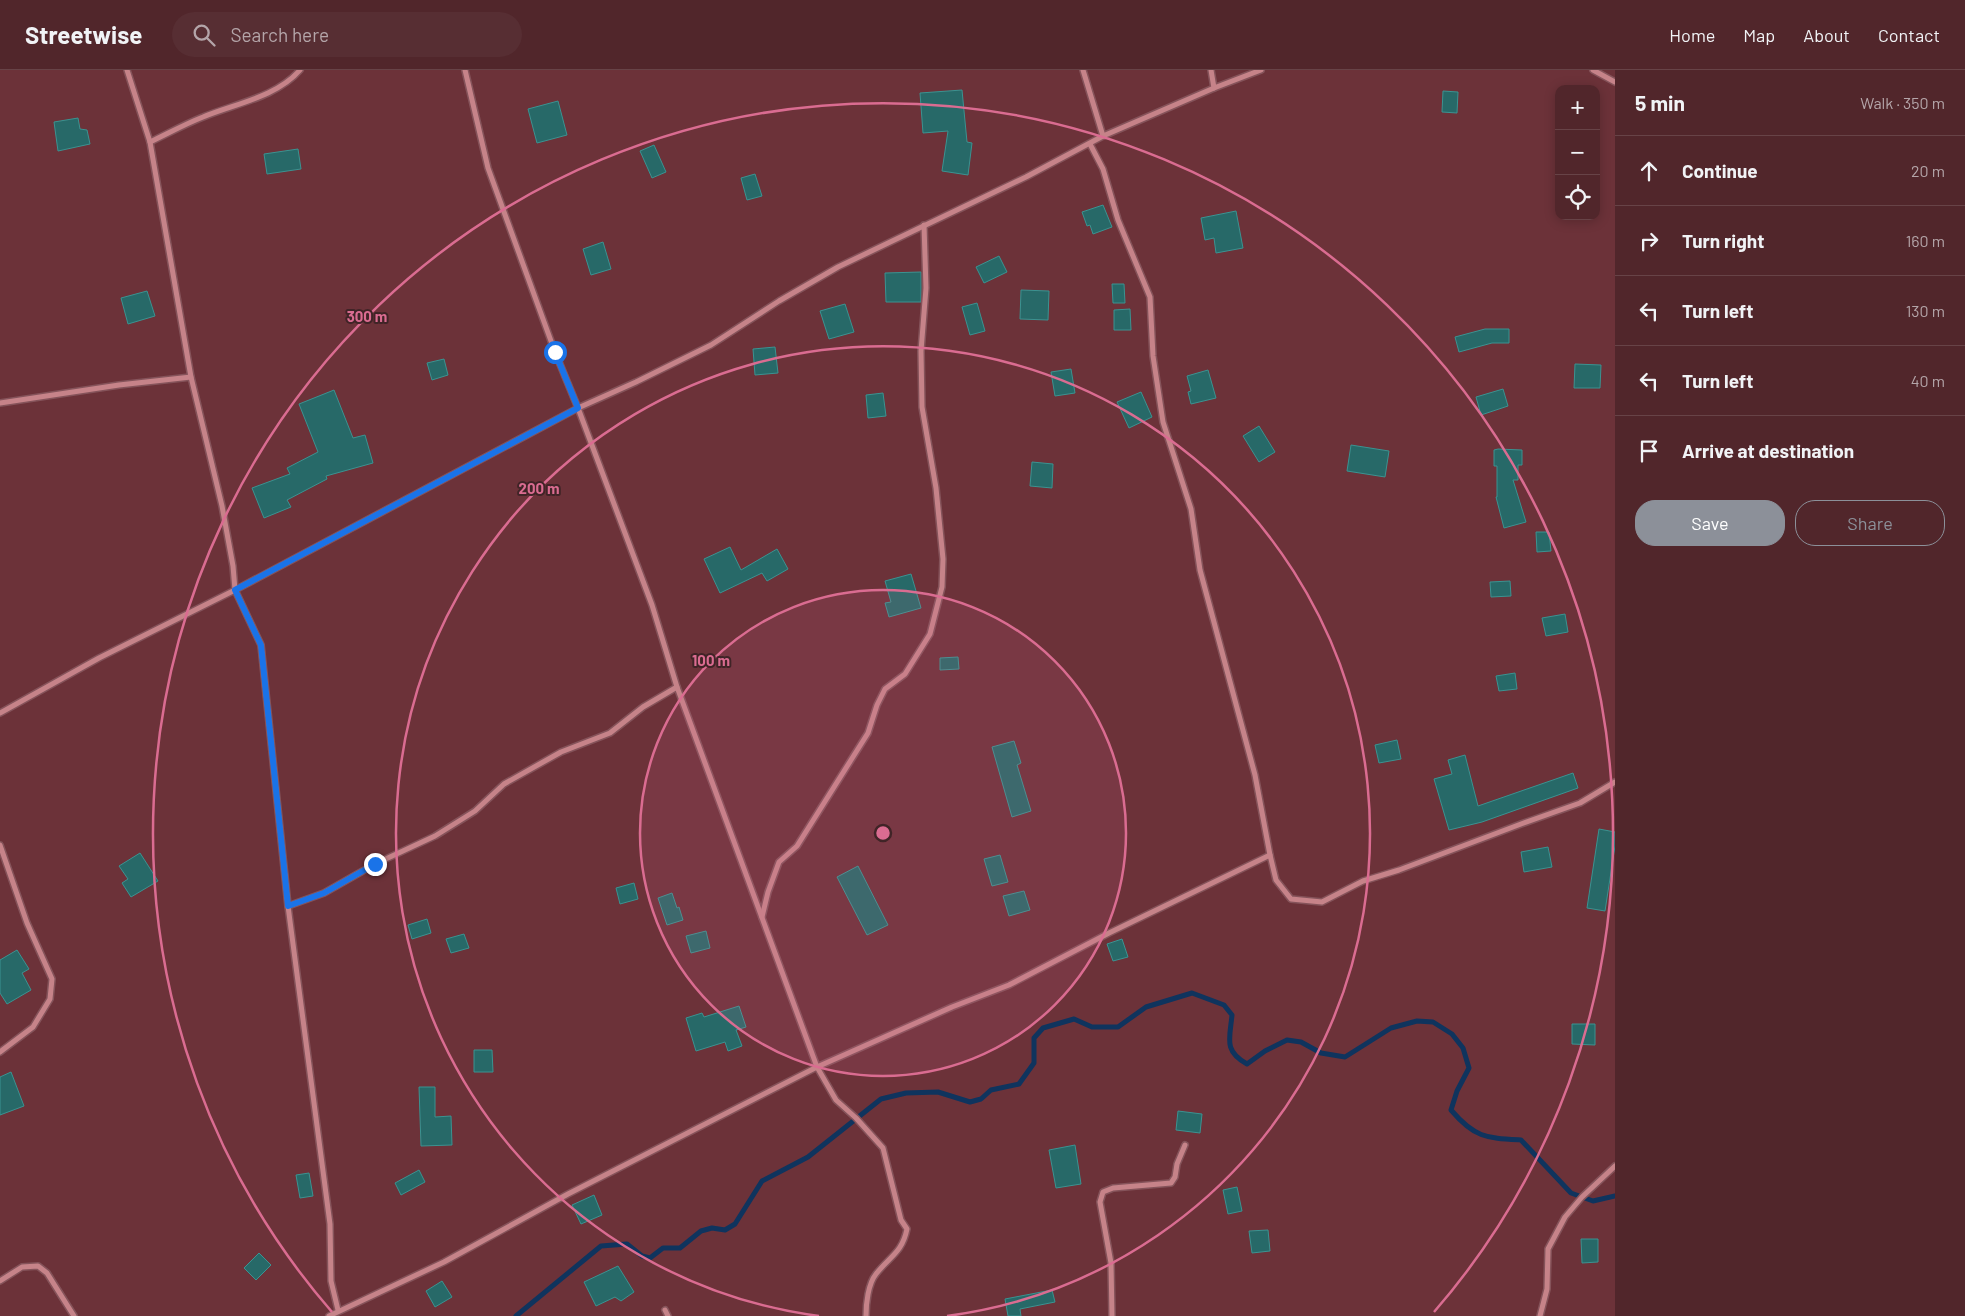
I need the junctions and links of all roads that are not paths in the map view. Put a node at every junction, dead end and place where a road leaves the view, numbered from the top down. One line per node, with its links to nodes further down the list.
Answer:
1 (127, 70): 11 (street)
2 (300, 70): 11 (street)
3 (465, 70): 16 (street)
4 (1083, 70): 10 (street)
5 (1211, 70): 9 (street)
6 (1261, 70): 9 (street)
7 (1593, 70): 8 (street)
8 (1615, 82)
9 (1214, 88): 10 (street)
10 (1103, 136): 12 (street)
11 (150, 142): 14 (street)
12 (1090, 144): 13 (street); 22 (street)
13 (924, 225): 16 (street); 24 (street)
14 (191, 376): 15 (street); 17 (street)
15 (0, 403)
16 (578, 408): 17 (street); 18 (street)
17 (235, 590): 19 (street); 23 (street)
18 (677, 687): 23 (street); 24 (street)
19 (0, 713)
20 (1615, 782): 22 (street)
21 (0, 845): 25 (street)
22 (1270, 855): 26 (street)
23 (288, 906): 30 (street)
24 (762, 918): 26 (street)
25 (0, 1052)
26 (817, 1067): 30 (street); 35 (street)
27 (1185, 1145): 36 (street)
28 (1615, 1166): 37 (street)
29 (0, 1281): 32 (street)
30 (338, 1310): 33 (street)
31 (665, 1310): 34 (street)
32 (74, 1316)
33 (329, 1316)
34 (668, 1316)
35 (866, 1316)
36 (1112, 1316)
37 (1540, 1316)

